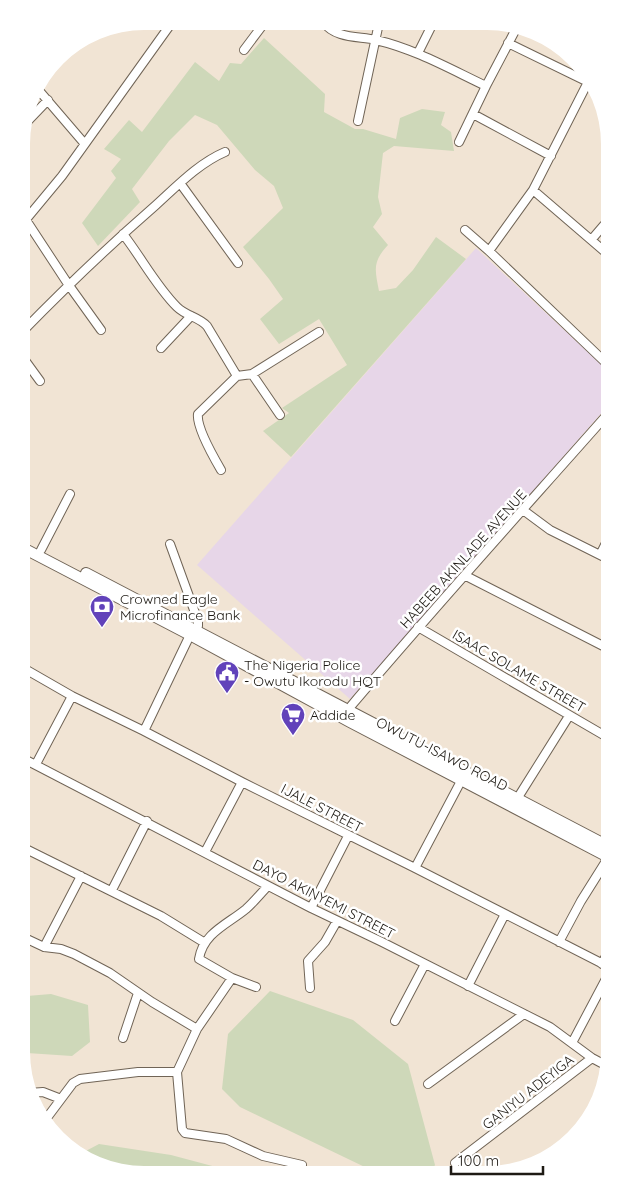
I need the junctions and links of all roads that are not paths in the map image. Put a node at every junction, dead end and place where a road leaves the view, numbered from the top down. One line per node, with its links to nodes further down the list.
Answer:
1 (166, 30): 20 (street)
2 (259, 30): 9 (street)
3 (332, 30): 7 (street)
4 (377, 30): 7 (street)
5 (430, 30): 10 (street)
6 (513, 33): 8 (street)
7 (376, 40): 10 (street); 18 (street)
8 (508, 43): 11 (street); 12 (street)
9 (244, 50)
10 (418, 53): 12 (street)
11 (581, 79)
12 (486, 86): 17 (street)
13 (586, 88): 22 (street)
14 (42, 93): 15 (street)
15 (48, 100): 16 (street); 20 (street)
16 (34, 114)
17 (473, 114): 19 (street); 22 (street)
18 (358, 121)
19 (459, 142)
20 (84, 143): 25 (street)
21 (225, 152): 23 (street)
22 (551, 156): 24 (street)
23 (180, 184): 29 (street); 33 (street)
24 (533, 190): 30 (street); 32 (street)
25 (30, 215)
26 (601, 228): 30 (street)
27 (30, 230): 34 (street)
28 (465, 230): 32 (street)
29 (123, 234): 34 (street); 35 (street)
30 (592, 239): 31 (street)
31 (601, 248)
32 (489, 251): 40 (street)
33 (238, 263)
34 (68, 284): 36 (street); 37 (street)
35 (191, 316): 39 (street); 43 (street)
36 (30, 324)
37 (101, 330)
38 (319, 332): 42 (street)
39 (161, 348)
40 (601, 358)
41 (30, 367): 44 (street)
42 (252, 374): 43 (street); 45 (street)
43 (237, 376): 47 (street)
44 (40, 381)
45 (280, 415)
46 (601, 422): 49 (street, HABEEB AKINLADE AVENUE)
47 (221, 470)
48 (70, 494): 53 (street)
49 (523, 510): 54 (street); 55 (street, HABEEB AKINLADE AVENUE)
50 (170, 544): 57 (street)
51 (30, 549): 53 (street, OWUTU-ISAWO ROAD)
52 (30, 550): 57 (street, OWUTU-ISAWO ROAD)
53 (41, 550): 57 (street, OWUTU-ISAWO ROAD)
54 (601, 556)
55 (466, 576): 56 (street, HABEEB AKINLADE AVENUE); 58 (street)
56 (418, 627): 61 (street, HABEEB AKINLADE AVENUE); 62 (street, ISAAC SOLAME STREET)
57 (193, 632): 61 (street, OWUTU-ISAWO ROAD); 63 (street, OWUTU-ISAWO ROAD); 64 (street)
58 (601, 645)
59 (30, 672): 60 (street, IJALE STREET)
60 (72, 696): 64 (street, IJALE STREET); 67 (street)
61 (351, 711): 63 (street, HABEEB AKINLADE AVENUE); 70 (street, OWUTU-ISAWO ROAD)
62 (569, 716): 65 (street, ISAAC SOLAME STREET); 70 (street)
63 (350, 722): 68 (street, OWUTU-ISAWO ROAD)
64 (144, 730): 69 (street, IJALE STREET)
65 (601, 734)
66 (30, 762): 67 (street, DAYO AKINYEMI STREET)
67 (36, 764): 71 (street, DAYO AKINYEMI STREET)
68 (461, 781): 76 (street, OWUTU-ISAWO ROAD); 77 (street)
69 (242, 782): 72 (street, IJALE STREET); 75 (street)
70 (517, 799): 73 (street, OWUTU-ISAWO ROAD)
71 (147, 822): 75 (street, DAYO AKINYEMI STREET); 81 (street)
72 (348, 836): 77 (street, IJALE STREET); 82 (street)
73 (601, 842)
74 (30, 851): 79 (street)
75 (205, 852): 80 (street, DAYO AKINYEMI STREET)
76 (601, 853)
77 (415, 868): 83 (street, IJALE STREET)
78 (601, 868): 87 (street)
79 (81, 876): 81 (street); 88 (street)
80 (268, 886): 82 (street, DAYO AKINYEMI STREET); 86 (street)
81 (112, 890): 86 (street)
82 (311, 908): 84 (street, DAYO AKINYEMI STREET)
83 (505, 914): 87 (street, IJALE STREET); 92 (street)
84 (337, 921): 89 (street, DAYO AKINYEMI STREET); 94 (street)
85 (30, 940): 88 (street)
86 (206, 942): 91 (street)
87 (558, 942): 90 (street, IJALE STREET)
88 (44, 947): 96 (street)
89 (425, 964): 92 (street, DAYO AKINYEMI STREET); 98 (street)
90 (601, 964)
91 (232, 978): 93 (street); 99 (street)
92 (468, 986): 97 (street, DAYO AKINYEMI STREET)
93 (256, 987)
94 (310, 988)
95 (601, 988): 101 (street)
96 (138, 993): 99 (street); 100 (street)
97 (524, 1014): 101 (street, DAYO AKINYEMI STREET); 105 (street)
98 (394, 1021)
99 (198, 1029): 104 (street)
100 (123, 1038)
101 (572, 1043): 102 (street, DAYO AKINYEMI STREET)
102 (592, 1058): 103 (street, DAYO AKINYEMI STREET); 109 (street, GANIYU ADEYIGA)
103 (601, 1063)
104 (178, 1072): 107 (street); 110 (street)
105 (428, 1084)
106 (38, 1092): 107 (street)
107 (61, 1099): 108 (street)
108 (49, 1115)
109 (455, 1163)
110 (302, 1165)

